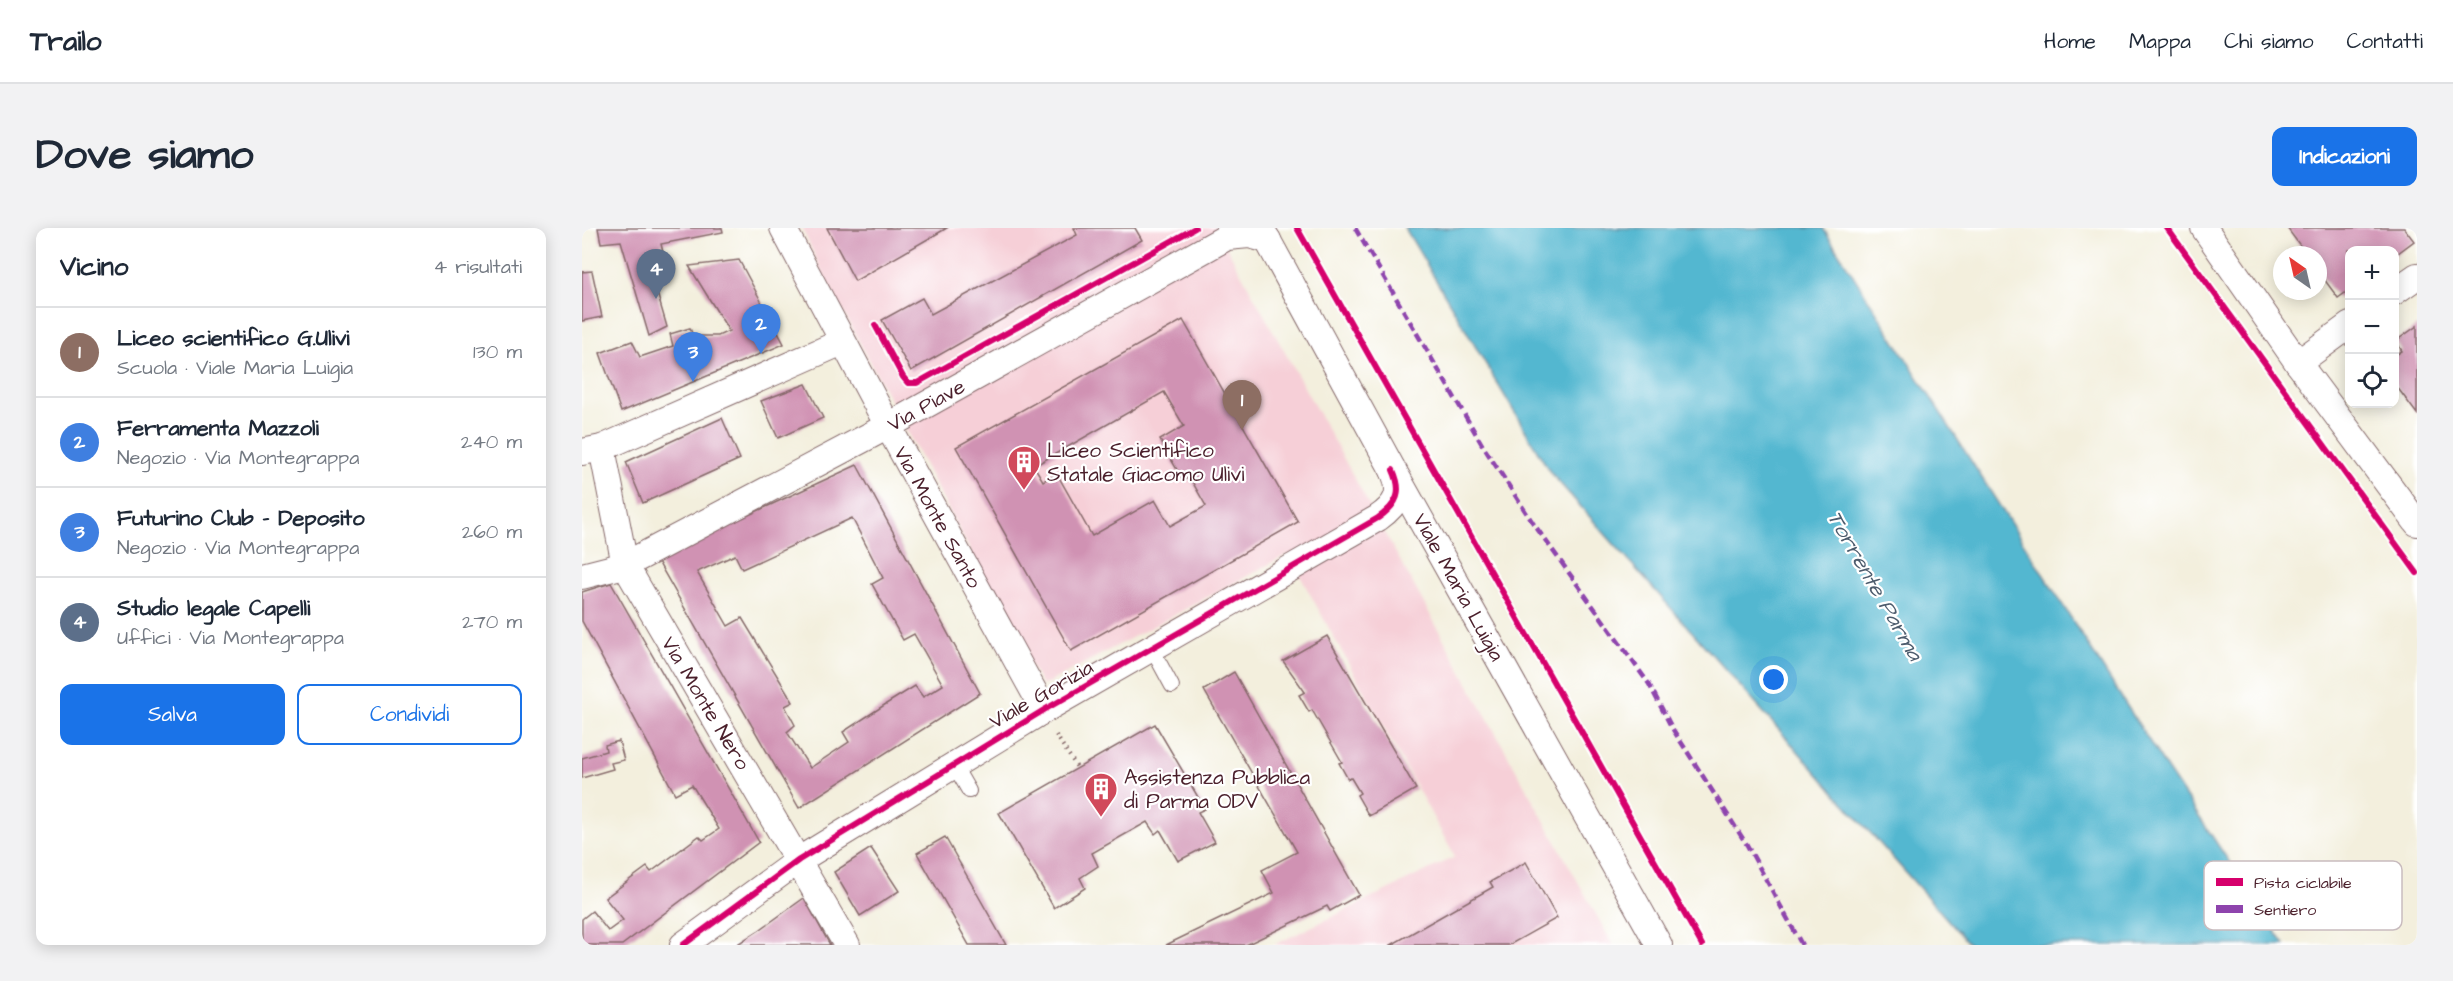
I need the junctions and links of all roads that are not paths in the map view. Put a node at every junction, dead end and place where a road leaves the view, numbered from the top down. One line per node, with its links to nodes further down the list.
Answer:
1 (783, 228): 7 (street, Via Monte Santo)
2 (2204, 228): 8 (street)
3 (1264, 234): 9 (street, Via Piave); 11 (street, Viale Maria Luigia)
4 (2417, 276): 5 (street)
5 (2399, 289)
6 (2345, 328): 8 (street)
7 (842, 342): 9 (street, Via Monte Santo); 10 (street)
8 (2298, 363): 12 (street)
9 (888, 426): 13 (street, Via Piave); 17 (street, Via Monte Santo)
10 (592, 450): 13 (street, Via Monte Nero)
11 (1393, 470): 15 (street, Viale Gorizia); 23 (street, Viale Maria Luigia)
12 (2417, 523)
13 (625, 565): 14 (street, Via Piave); 20 (street, Via Monte Nero)
14 (582, 576)
15 (1152, 649): 16 (lane); 17 (street, Viale Gorizia)
16 (1172, 686)
17 (1044, 710): 18 (street, Viale Gorizia)
18 (954, 765): 19 (lane); 20 (street, Viale Gorizia)
19 (969, 791)
20 (799, 860): 21 (street, Viale Gorizia); 22 (street, Via Monte Nero)
21 (683, 945)
22 (848, 945)
23 (1659, 945)

